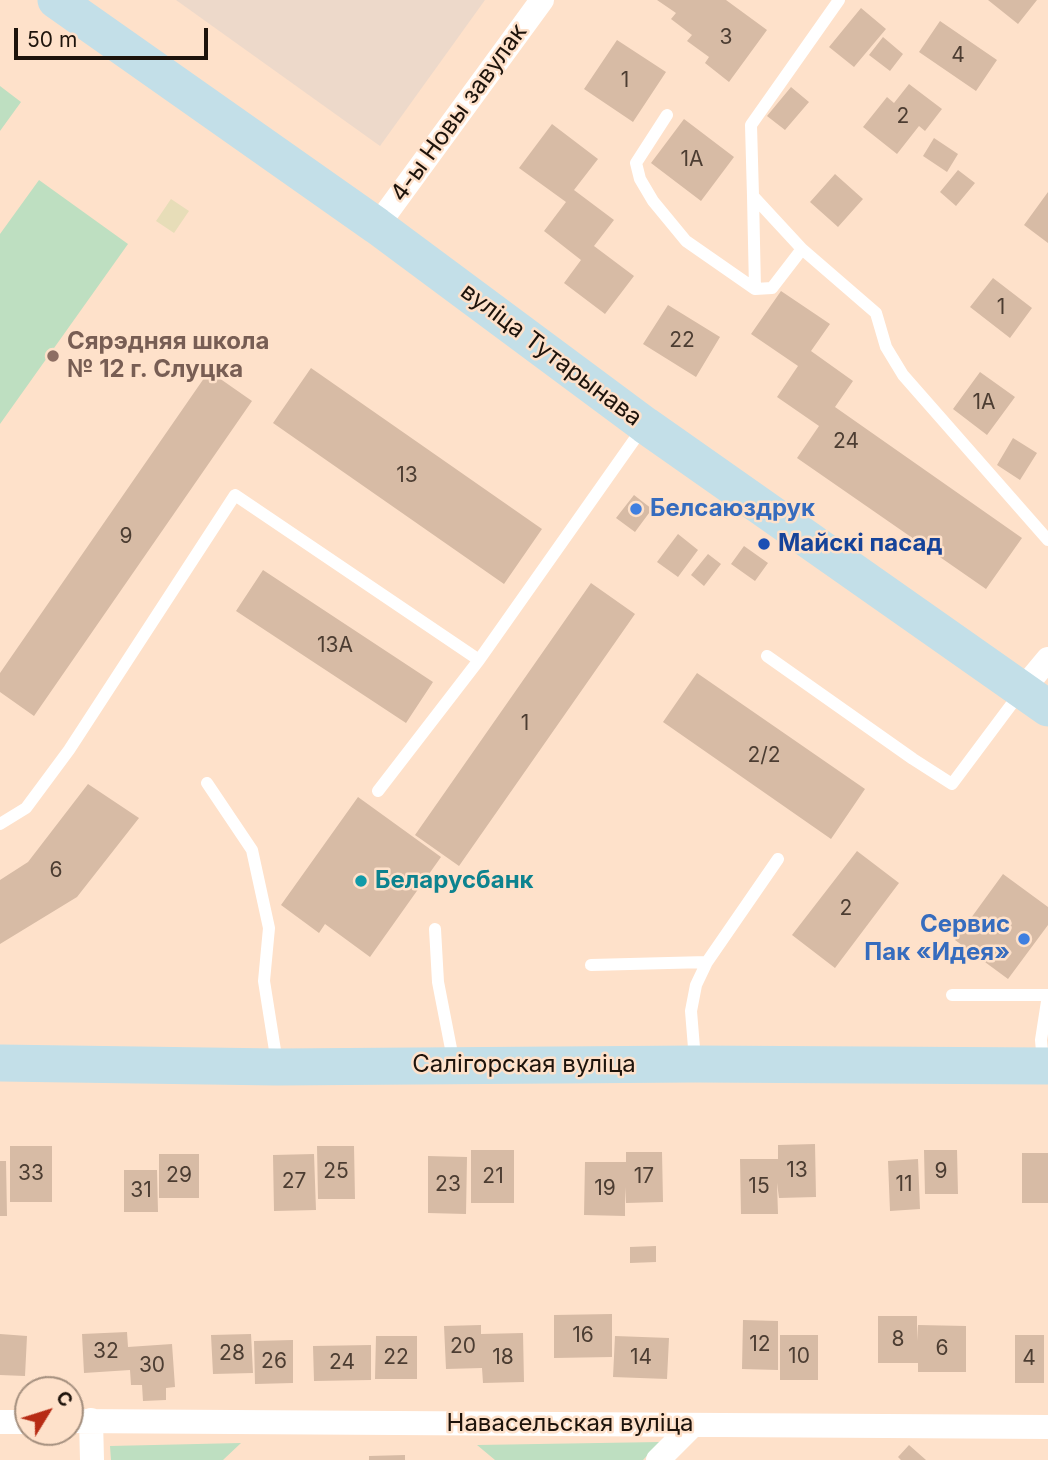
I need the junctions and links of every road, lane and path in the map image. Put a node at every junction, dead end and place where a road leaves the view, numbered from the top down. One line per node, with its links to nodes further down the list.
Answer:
1 (56, 0): 6 (street, вуліца Тутарынава)
2 (542, 0): 6 (street, 4-ы Новы завулак)
3 (839, 0): 5 (lane)
4 (667, 115): 8 (lane)
5 (753, 196): 7 (lane); 8 (lane)
6 (377, 226): 9 (street, вуліца Тутарынава)
7 (802, 249): 8 (lane); 10 (lane)
8 (755, 289)
9 (645, 425): 13 (lane); 14 (street, вуліца Тутарынава)
10 (1048, 540)
11 (767, 656): 14 (lane)
12 (1048, 659): 14 (street)
13 (480, 660): 16 (lane); 17 (lane)
14 (1036, 698)
15 (207, 783): 26 (lane)
16 (378, 791)
17 (0, 824)
18 (778, 859): 20 (lane)
19 (435, 929): 24 (lane)
20 (708, 962): 21 (lane); 25 (lane)
21 (591, 965)
22 (951, 995): 27 (lane)
23 (0, 1063): 26 (street, Салігорская вуліца)
24 (454, 1064): 25 (street, Салігорская вуліца); 26 (street, Салігорская вуліца)
25 (695, 1064): 27 (street, Салігорская вуліца)
26 (277, 1066)
27 (1045, 1066)
28 (84, 1421): 29 (street, Навасельская вуліца)
29 (693, 1425): 30 (street, Навасельская вуліца); 33 (street)
30 (1048, 1427)
31 (84, 1434): 32 (street, Навасельская вуліца)
32 (92, 1460)
33 (658, 1460)

